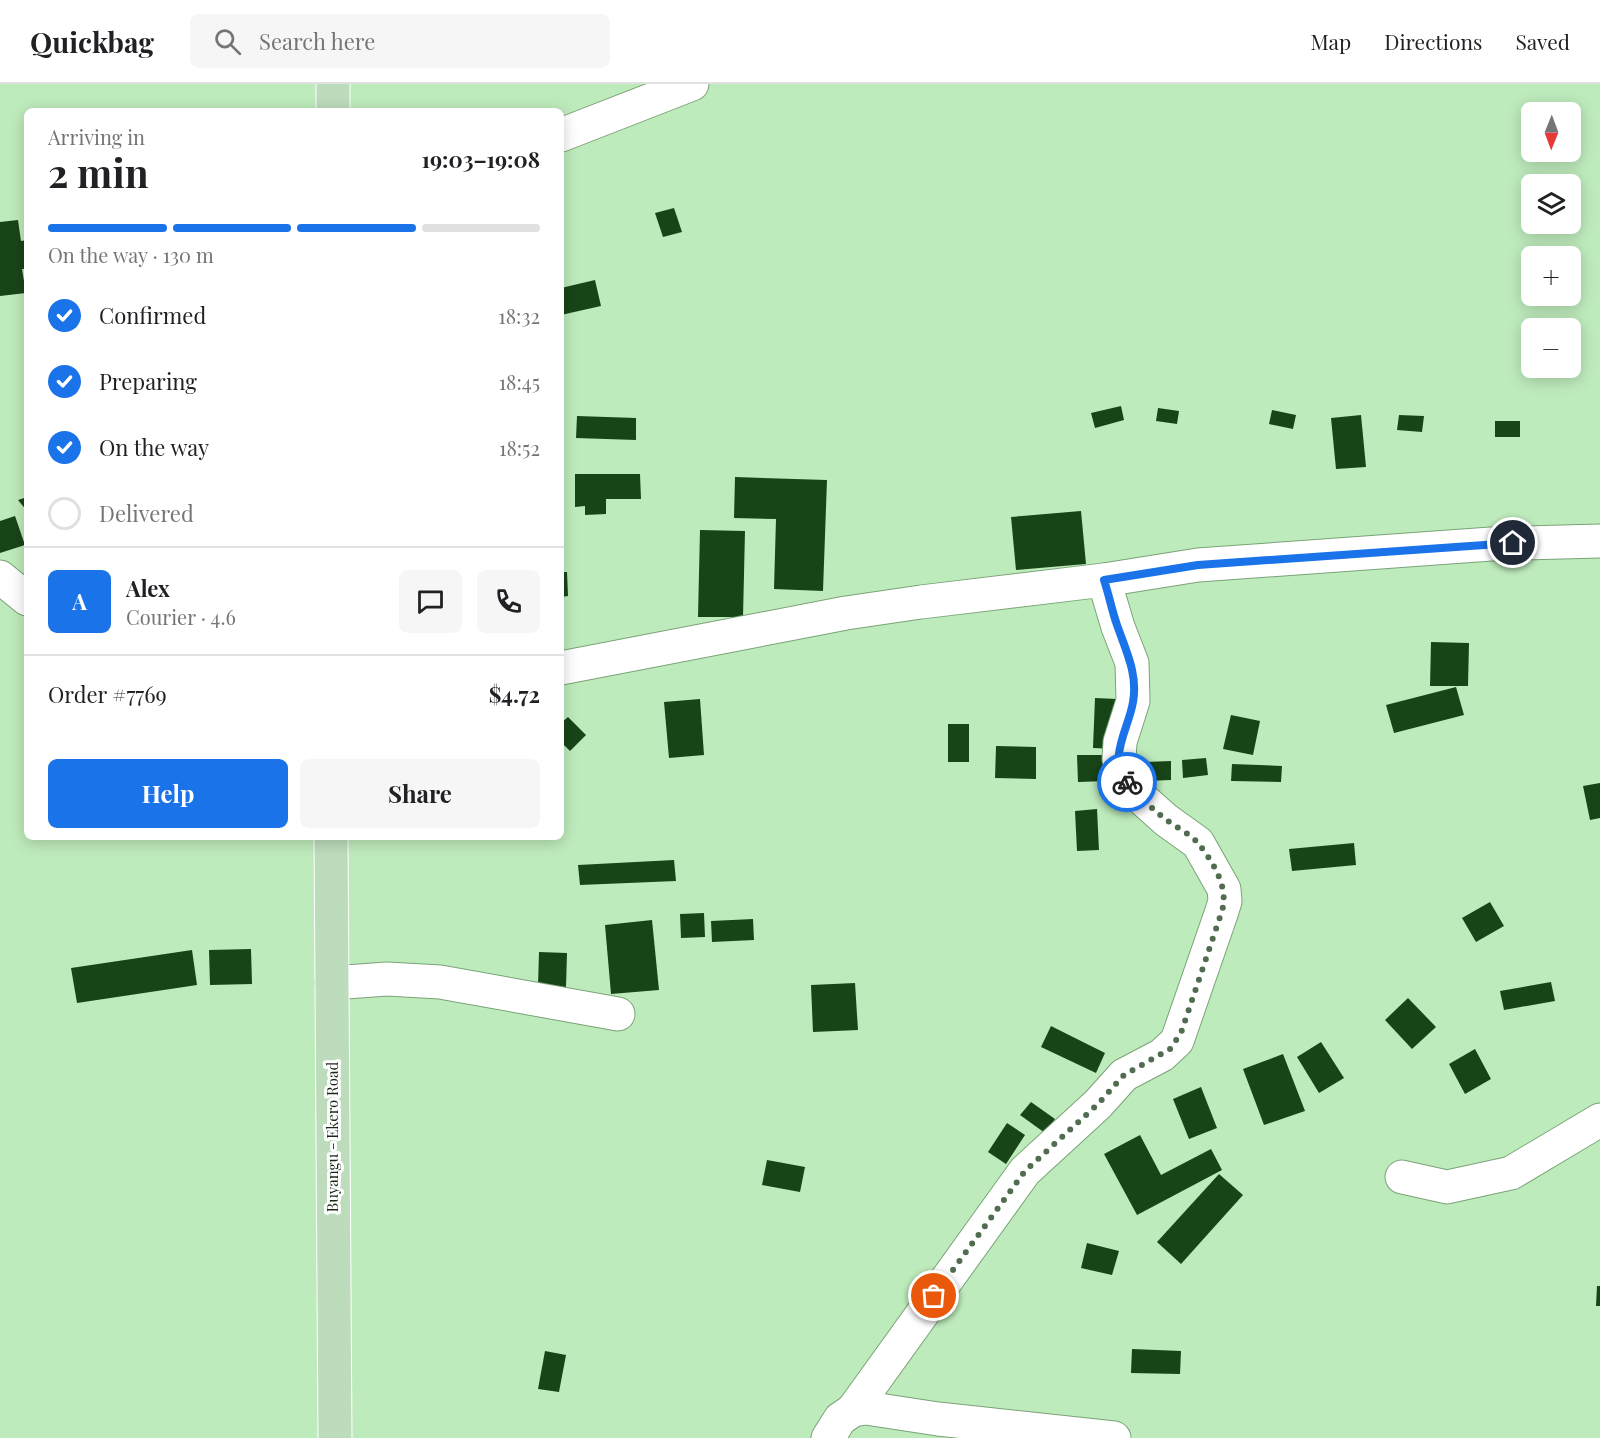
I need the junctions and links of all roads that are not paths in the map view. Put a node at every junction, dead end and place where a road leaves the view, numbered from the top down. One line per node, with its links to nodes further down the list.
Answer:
1 (333, 84): 3 (main road)
2 (692, 84): 4 (street)
3 (333, 108)
4 (564, 134)
5 (1600, 541): 7 (street)
6 (0, 578): 8 (street)
7 (1104, 580): 9 (street); 15 (street)
8 (24, 597)
9 (564, 667)
10 (331, 840): 11 (main road, Buyangu - Ekero Road)
11 (332, 983): 12 (street); 16 (main road, Buyangu - Ekero Road)
12 (618, 1014)
13 (1600, 1120): 14 (street)
14 (1402, 1177)
15 (853, 1410): 17 (street); 18 (street)
16 (335, 1438)
17 (828, 1438)
18 (1114, 1438)

